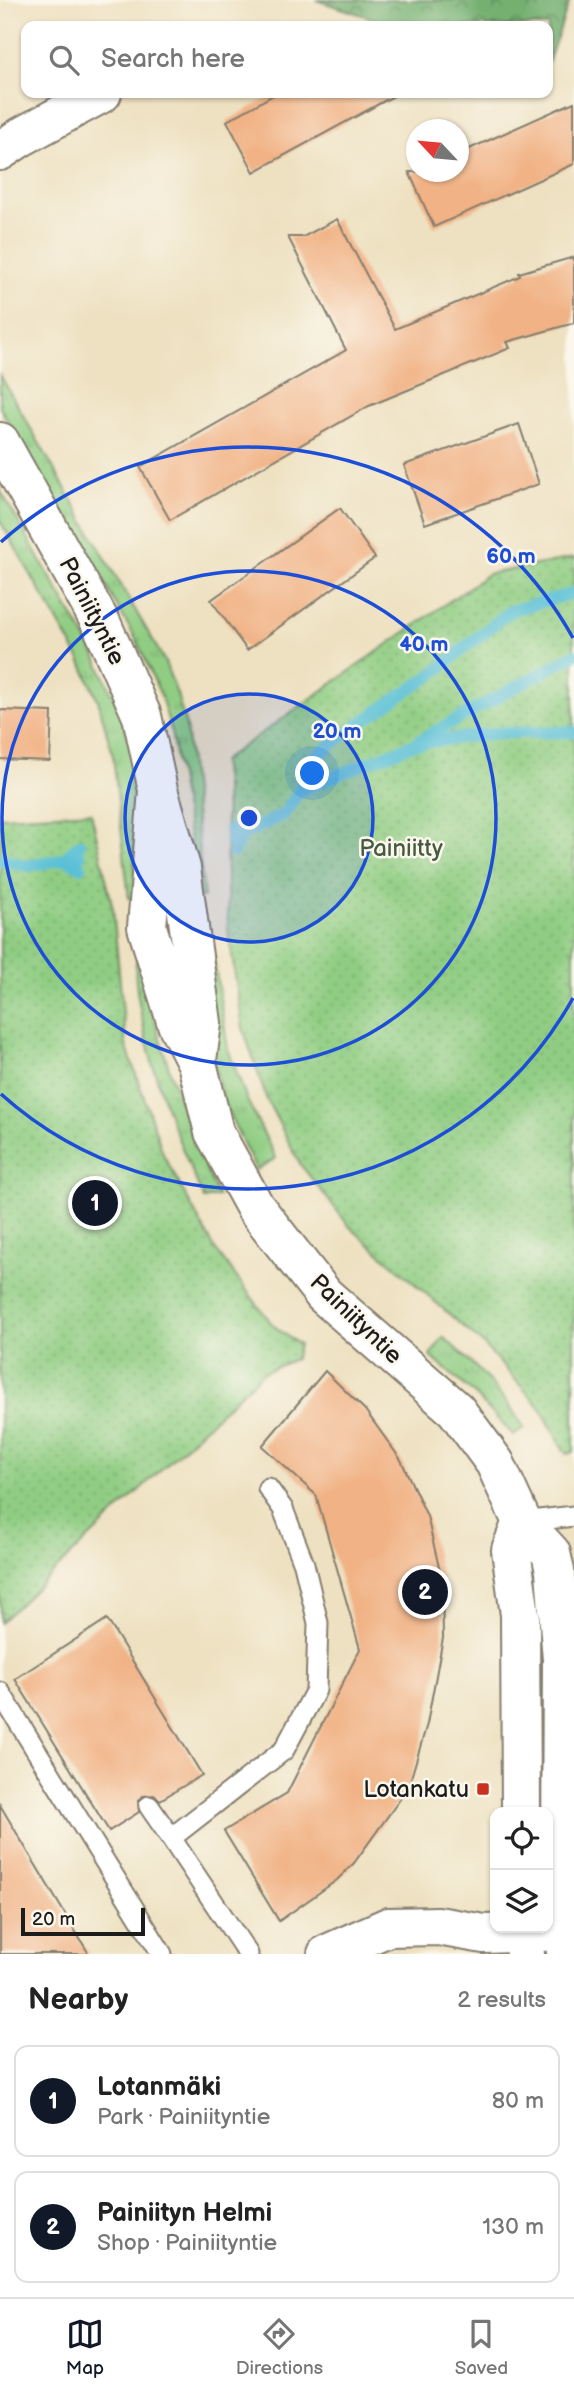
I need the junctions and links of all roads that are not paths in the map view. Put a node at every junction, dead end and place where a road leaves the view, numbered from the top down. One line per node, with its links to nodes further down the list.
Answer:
1 (93, 98): 2 (street)
2 (0, 151)
3 (0, 442): 6 (street, Painiityntie)
4 (268, 1488): 10 (lane)
5 (574, 1516): 6 (lane)
6 (522, 1522): 9 (street); 12 (street, Painiityntie)
7 (0, 1692): 13 (lane)
8 (149, 1806): 10 (lane)
9 (521, 1807)
10 (171, 1838): 14 (lane)
11 (524, 1938): 12 (street); 15 (street)
12 (565, 1943)
13 (162, 1954)
14 (248, 1954)
15 (327, 1954)

